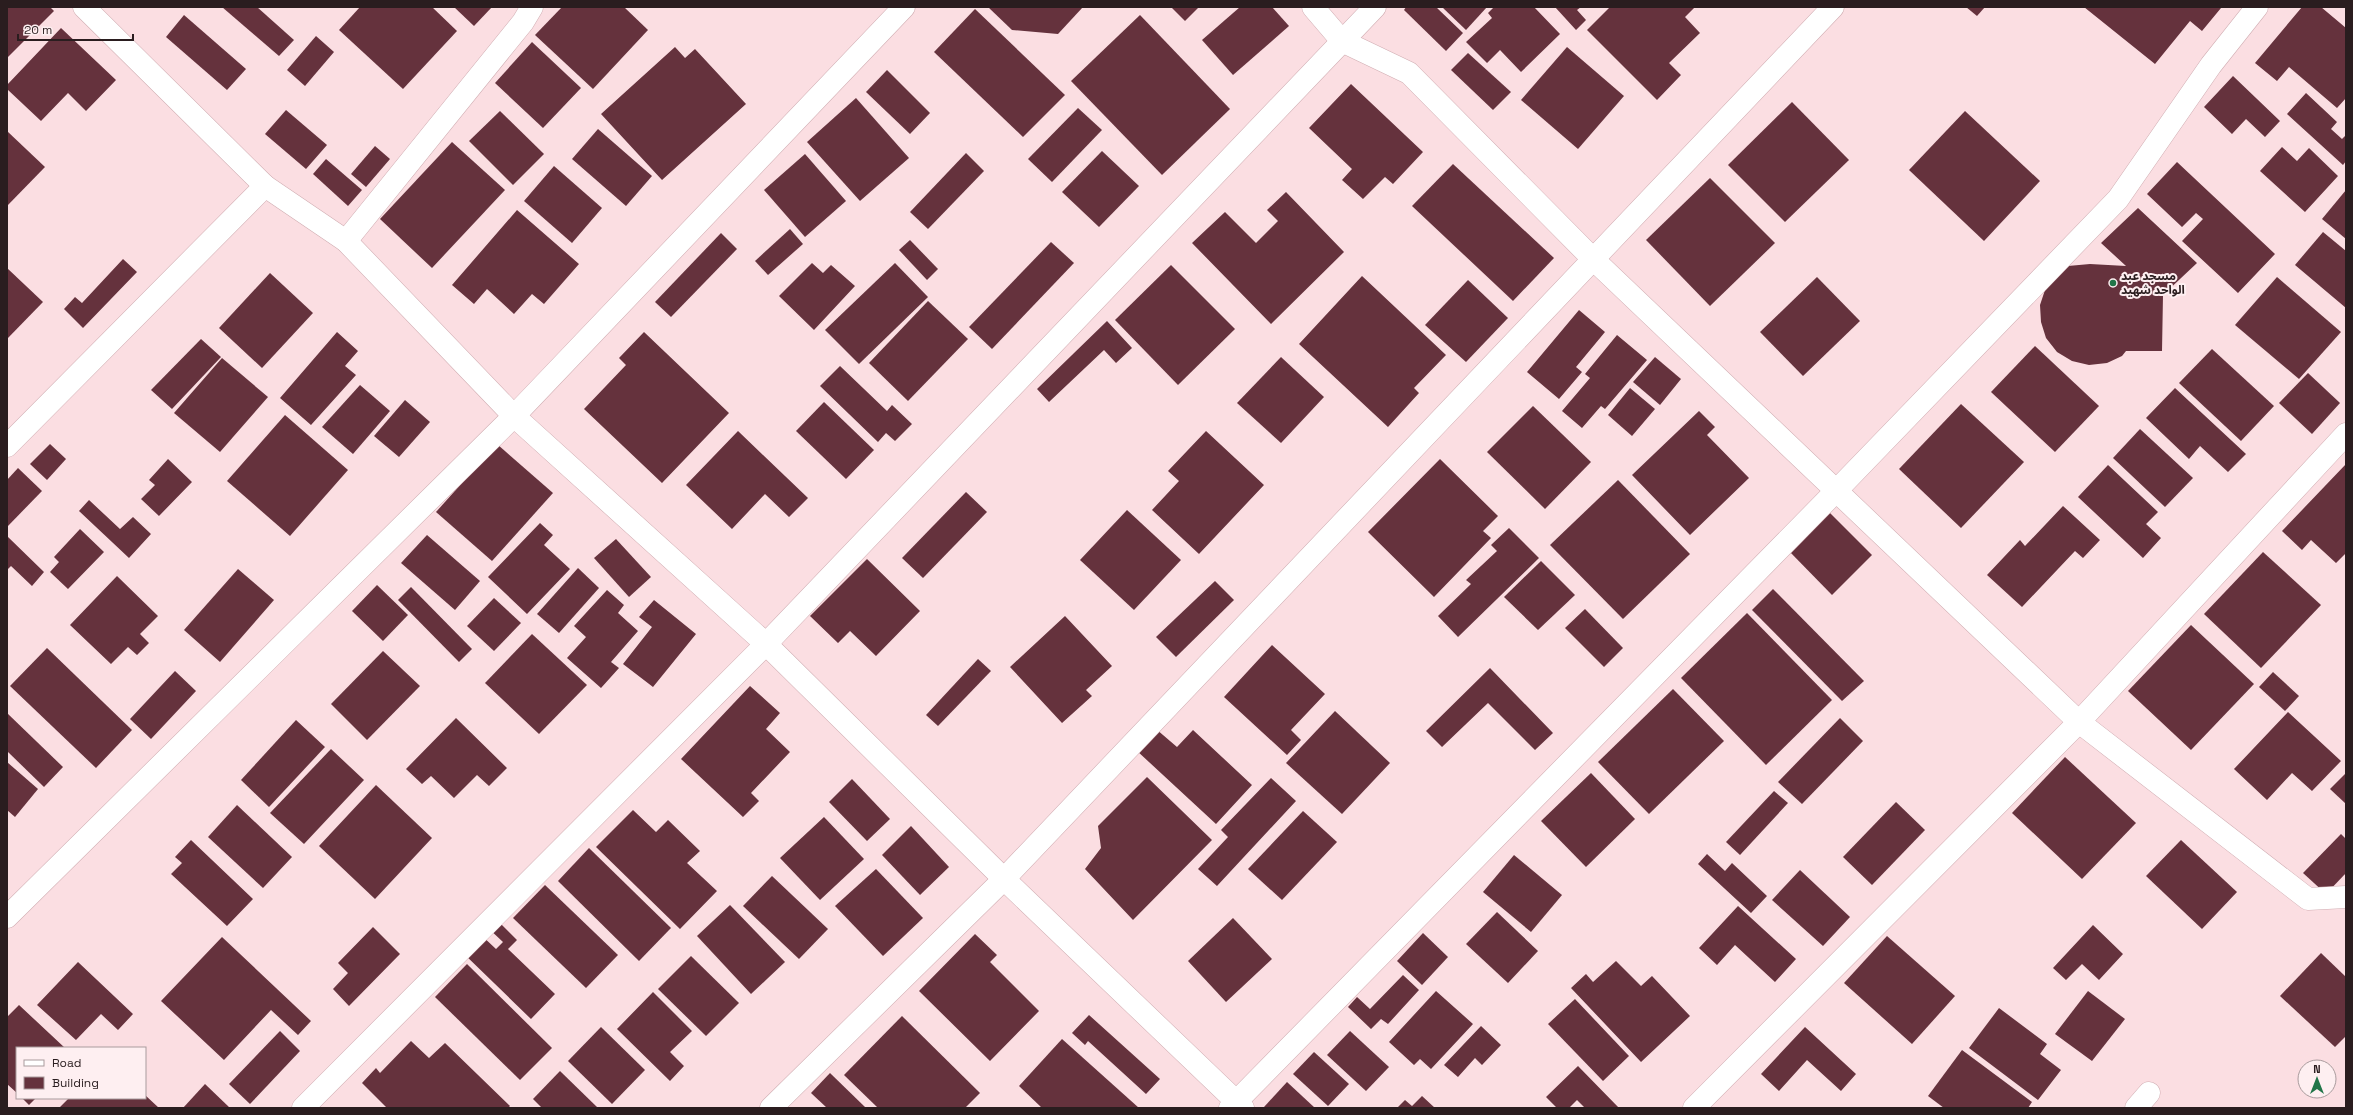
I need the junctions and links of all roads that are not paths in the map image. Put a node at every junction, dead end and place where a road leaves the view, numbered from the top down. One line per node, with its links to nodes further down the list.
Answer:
1 (84, 7): 9 (street)
2 (532, 7): 10 (street)
3 (904, 7): 12 (street)
4 (1313, 7): 8 (street)
5 (1375, 7): 8 (street)
6 (1833, 7): 11 (street)
7 (2257, 7): 15 (street)
8 (1342, 41): 11 (street); 16 (street)
9 (266, 186): 10 (street); 14 (street)
10 (346, 241): 12 (street)
11 (1593, 259): 15 (street); 18 (street)
12 (514, 416): 16 (street); 20 (street)
13 (2346, 434): 17 (street)
14 (7, 446)
15 (1836, 491): 17 (street); 21 (street)
16 (766, 644): 18 (street); 22 (street)
17 (2079, 722): 19 (street); 24 (street)
18 (1004, 879): 21 (street); 23 (street)
19 (2346, 896)
20 (7, 917)
21 (1237, 1106)
22 (303, 1108)
23 (771, 1108)
24 (1694, 1108)

